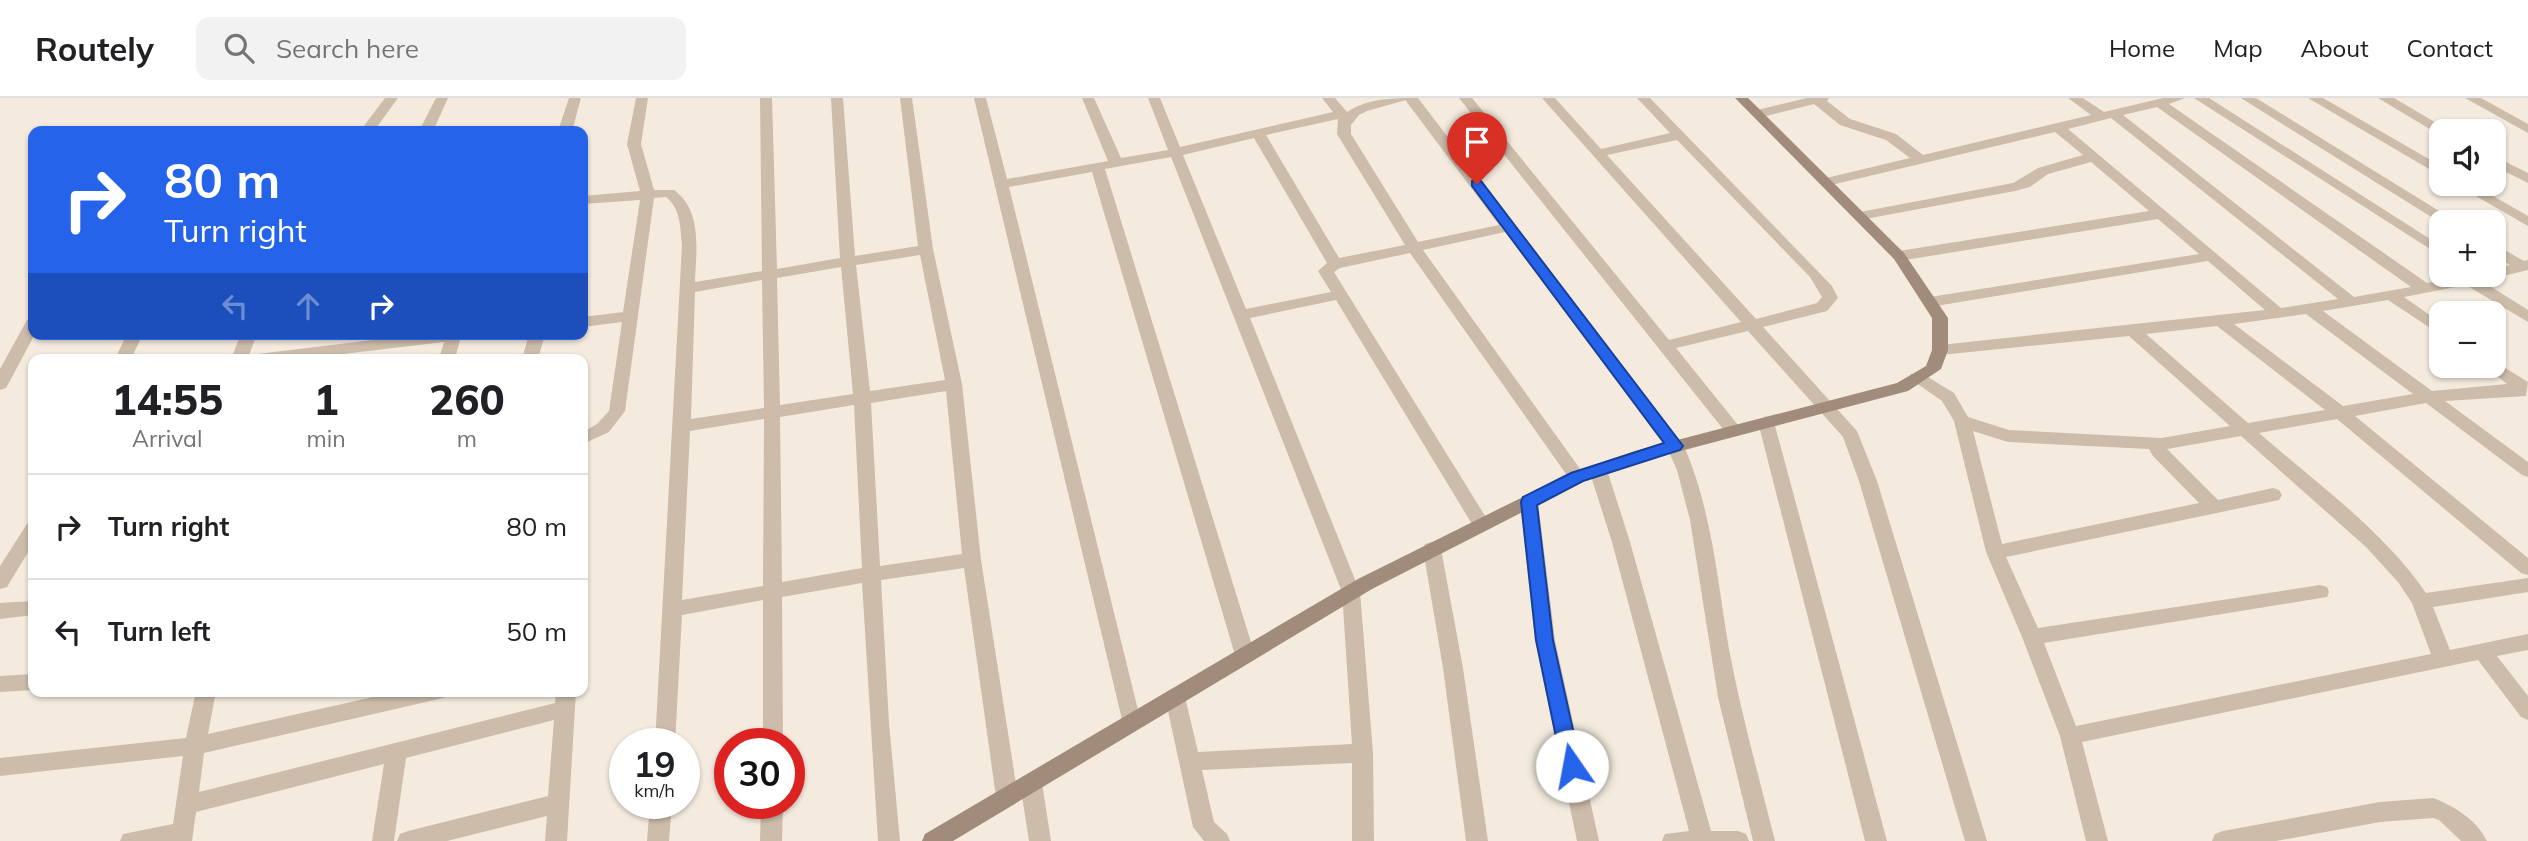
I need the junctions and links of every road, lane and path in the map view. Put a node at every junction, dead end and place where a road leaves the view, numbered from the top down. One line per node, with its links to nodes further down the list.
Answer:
1 (392, 98): 31 (street)
2 (442, 98): 32 (street)
3 (575, 98): 33 (street)
4 (642, 98): 49 (street)
5 (766, 98): 67 (street)
6 (837, 98): 63 (street)
7 (906, 98): 59 (street)
8 (980, 98): 48 (street)
9 (1088, 98): 42 (street)
10 (1154, 98): 38 (street)
11 (1328, 98): 28 (street)
12 (1401, 98): 28 (street)
13 (1411, 98): 56 (street)
14 (1465, 98): 88 (street)
15 (1548, 98): 39 (street)
16 (1643, 98): 37 (street)
17 (1741, 98): 27 (main road)
18 (2074, 98): 29 (street)
19 (2179, 98): 26 (street)
20 (2200, 98): 57 (street)
21 (2247, 98): 52 (street)
22 (2314, 98): 43 (street)
23 (2384, 98): 30 (street)
24 (2471, 98): 35 (street)
25 (1818, 99): 27 (street); 41 (street)
26 (2159, 103): 29 (street); 71 (street)
27 (1758, 114): 47 (main road)
28 (1343, 116): 36 (street); 58 (street)
29 (2109, 116): 34 (street); 74 (street)
30 (2429, 123)
31 (372, 126)
32 (428, 126)
33 (567, 126)
34 (2059, 128): 40 (street); 41 (street)
35 (2528, 129)
36 (1258, 133): 38 (street); 64 (street)
37 (1681, 135): 39 (street); 84 (street)
38 (1177, 152): 42 (street); 78 (street)
39 (1600, 153): 84 (street)
40 (2093, 157): 53 (street); 54 (street)
41 (1922, 160): 47 (street)
42 (1116, 163): 44 (street)
43 (2429, 165)
44 (1097, 166): 48 (street); 135 (street)
45 (2506, 167): 46 (street)
46 (2528, 179)
47 (1827, 182): 54 (main road)
48 (1003, 184): 144 (street)
49 (648, 194): 51 (street); 70 (street); 79 (street)
50 (2483, 196): 55 (street)
51 (588, 200)
52 (2430, 210)
53 (2162, 214): 60 (street); 62 (street)
54 (1860, 216): 62 (main road)
55 (2528, 222)
56 (1509, 227): 58 (street); 109 (street)
57 (2429, 244)
58 (1414, 248): 64 (street); 112 (street)
59 (926, 249): 63 (street); 95 (street)
60 (2212, 256): 75 (street); 77 (street)
61 (2506, 256): 65 (street)
62 (1899, 257): 75 (main road)
63 (848, 263): 67 (street); 97 (street)
64 (1335, 264): 73 (street)
65 (2525, 266): 66 (street)
66 (2506, 270)
67 (769, 276): 70 (street); 100 (street)
68 (2434, 287): 71 (street)
69 (2494, 287): 80 (street)
70 (687, 288): 104 (street)
71 (2425, 289): 72 (street)
72 (2389, 294): 74 (street); 83 (street)
73 (1339, 295): 78 (street); 116 (street)
74 (2350, 301): 76 (street)
75 (1930, 302): 90 (main road)
76 (2307, 307): 77 (street); 98 (street)
77 (2277, 312): 81 (street)
78 (1241, 315): 126 (street)
79 (630, 316): 82 (street); 107 (street)
80 (2528, 317)
81 (2218, 319): 85 (street); 101 (street)
82 (588, 320)
83 (2429, 322)
84 (1753, 325): 88 (street); 99 (street)
85 (2132, 330): 90 (street); 105 (street)
86 (28, 333): 94 (street)
87 (410, 340): 89 (street)
88 (1664, 346): 106 (street)
89 (341, 347): 91 (street)
90 (1940, 350): 93 (main road)
91 (290, 354)
92 (2506, 375): 96 (street)
93 (1917, 378): 99 (main road); 102 (street)
94 (0, 384)
95 (954, 384): 97 (street); 120 (street)
96 (2526, 388): 98 (street)
97 (862, 397): 100 (street); 122 (street)
98 (2430, 397): 101 (street); 111 (street)
99 (1827, 408): 103 (main road); 178 (street)
100 (772, 412): 104 (street); 125 (street)
101 (2339, 412): 105 (street); 121 (street)
102 (1962, 421): 108 (street); 119 (street)
103 (1766, 422): 106 (main road); 177 (street)
104 (682, 426): 130 (street)
105 (2242, 429): 108 (street); 128 (street)
106 (1733, 430): 109 (main road)
107 (588, 437)
108 (2159, 443): 115 (street)
109 (1675, 446): 110 (main road); 176 (street)
110 (1598, 470): 112 (main road); 160 (street)
111 (2528, 471)
112 (1577, 477): 114 (main road)
113 (2273, 495): 115 (street)
114 (1529, 502): 116 (main road); 173 (street)
115 (2214, 507): 119 (street)
116 (1481, 524): 118 (main road)
117 (28, 537): 123 (street)
118 (1432, 549): 126 (main road); 172 (street)
119 (1995, 552): 132 (street)
120 (972, 560): 122 (street); 154 (street)
121 (2528, 568)
122 (871, 575): 125 (street); 167 (street)
123 (0, 582)
124 (2528, 585): 128 (street)
125 (771, 591): 130 (street); 146 (street)
126 (1351, 592): 135 (main road); 150 (street)
127 (2320, 592): 132 (street)
128 (2421, 601): 136 (street)
129 (28, 608): 131 (street)
130 (672, 609): 145 (street)
131 (0, 611)
132 (2032, 637): 147 (street)
133 (2528, 642): 134 (street)
134 (2482, 651): 136 (street); 143 (street)
135 (1245, 655): 141 (main road)
136 (2443, 659): 147 (street)
137 (28, 682): 138 (street)
138 (0, 684)
139 (205, 697): 148 (street)
140 (412, 697): 148 (street)
141 (1175, 697): 144 (main road); 151 (street)
142 (565, 700): 149 (street); 155 (street)
143 (2528, 711)
144 (1131, 722): 153 (main road)
145 (665, 728)
146 (773, 728)
147 (2070, 736): 179 (street)
148 (195, 746): 152 (street); 156 (street)
149 (396, 752): 156 (street); 162 (street)
150 (1363, 753): 151 (street); 171 (street)
151 (1190, 761): 170 (street)
152 (0, 767)
153 (1031, 783): 154 (main road); 169 (street)
154 (1007, 797): 168 (main road)
155 (560, 803): 163 (street); 164 (street)
156 (186, 805): 159 (street)
157 (660, 819): 165 (street)
158 (772, 819): 166 (street)
159 (181, 836): 161 (street)
160 (1702, 839): 174 (street); 175 (street)
161 (131, 841)
162 (383, 841)
163 (408, 841)
164 (556, 841)
165 (658, 841)
166 (771, 841)
167 (888, 841)
168 (933, 841)
169 (1040, 841)
170 (1219, 841)
171 (1363, 841)
172 (1477, 841)
173 (1588, 841)
174 (1673, 841)
175 (1738, 841)
176 (1764, 841)
177 (1876, 841)
178 (1976, 841)
179 (2097, 841)
180 (2223, 841): 181 (street)
181 (2476, 841)

